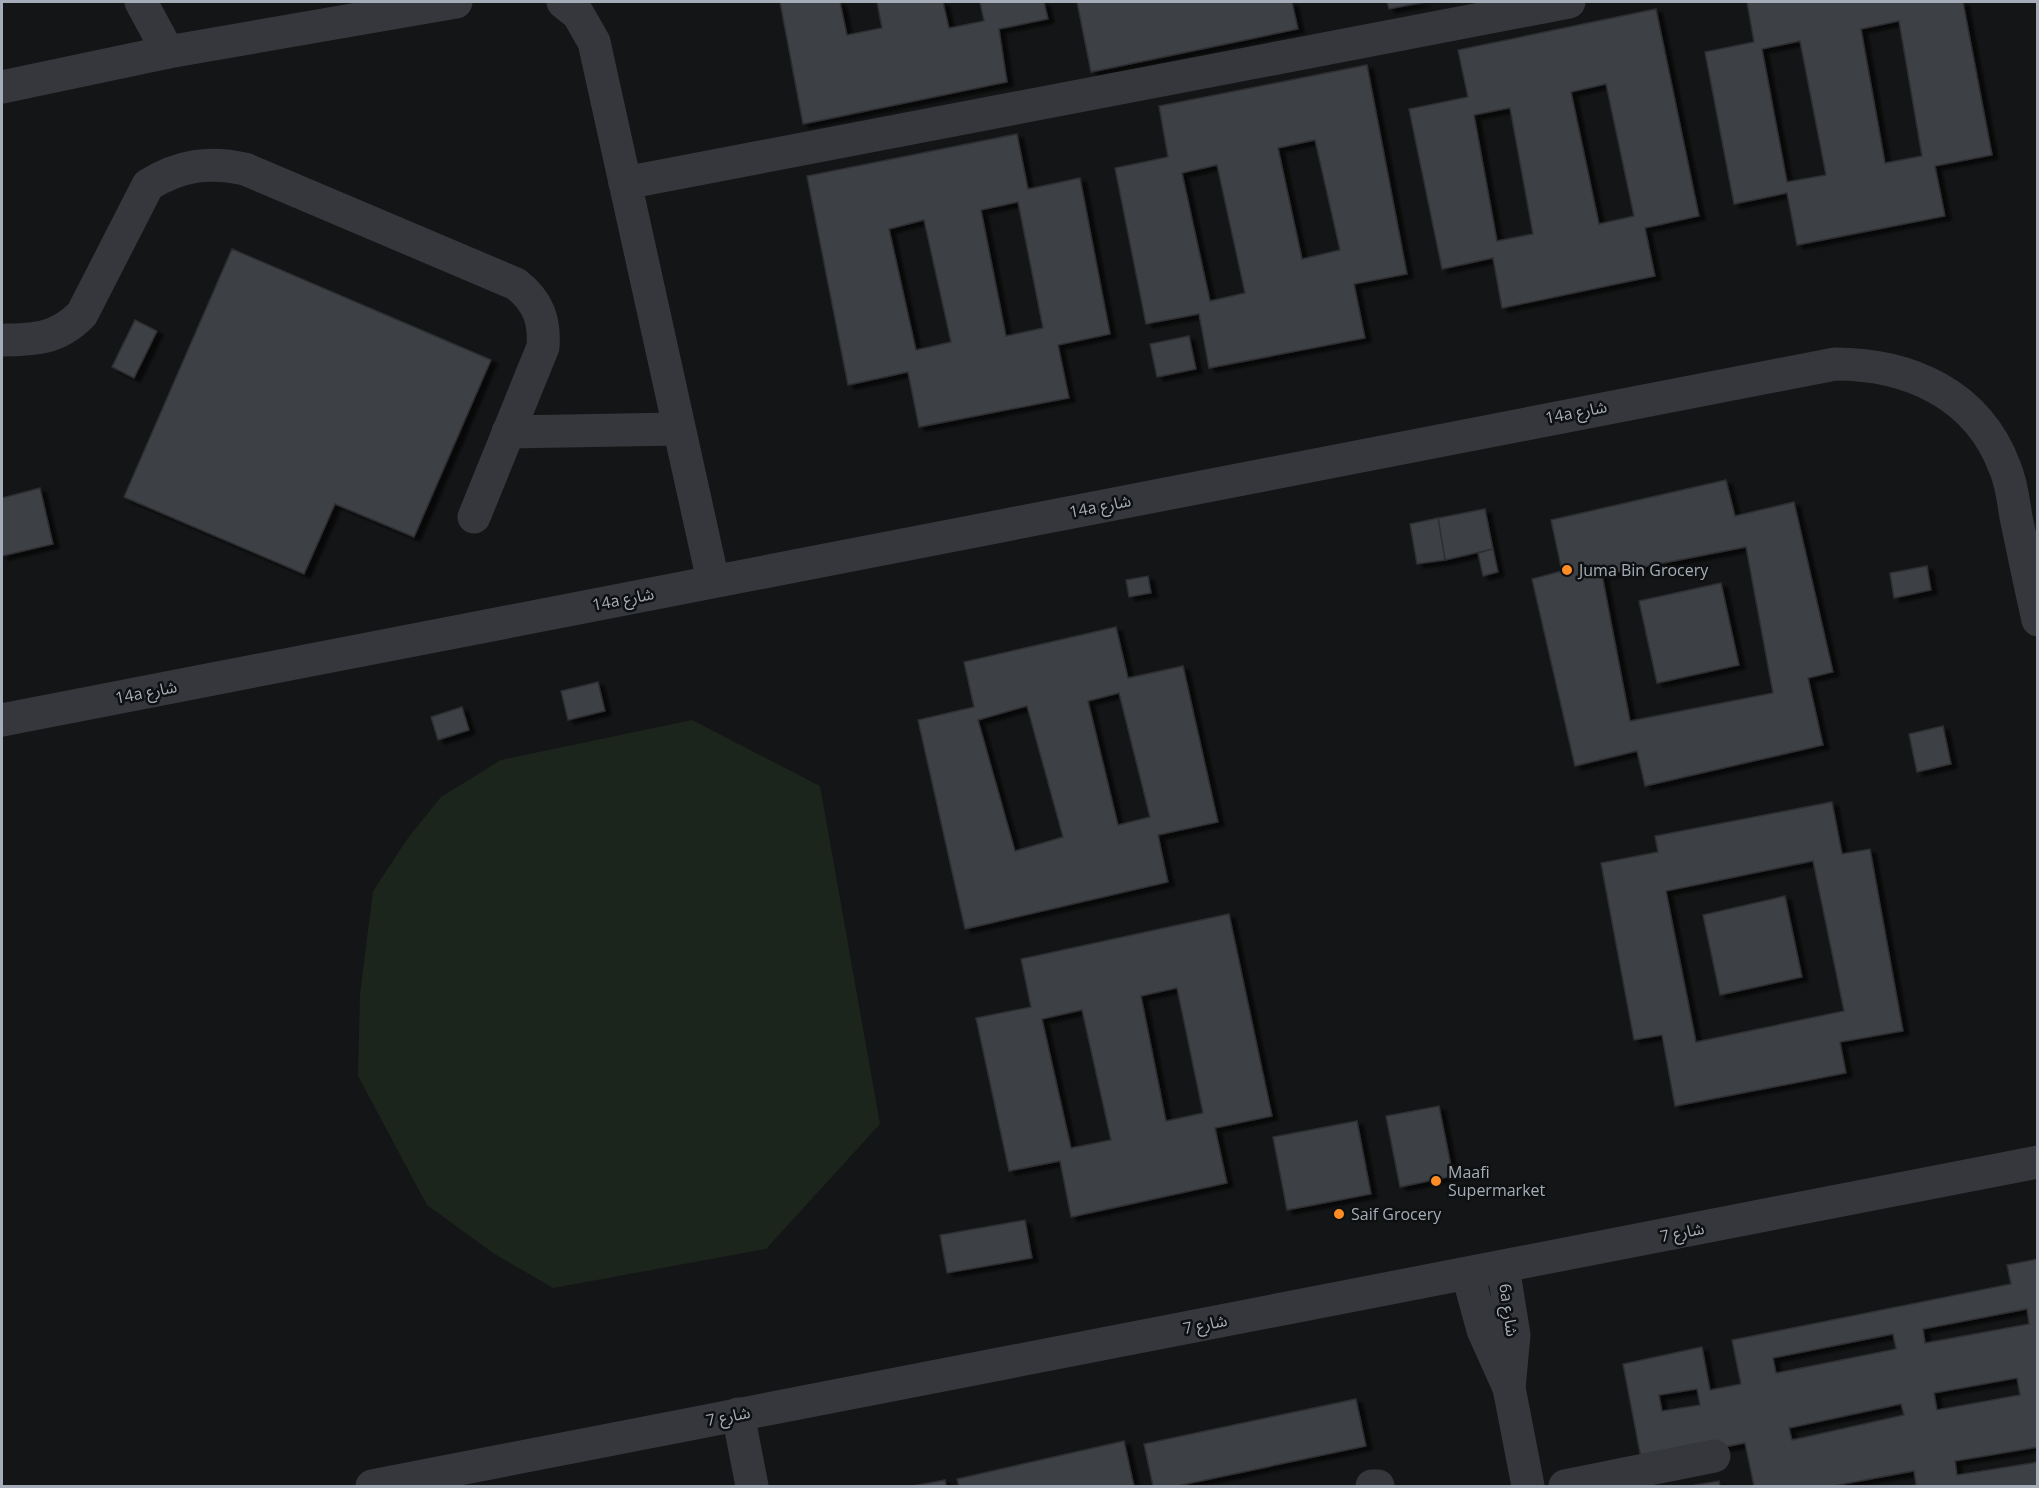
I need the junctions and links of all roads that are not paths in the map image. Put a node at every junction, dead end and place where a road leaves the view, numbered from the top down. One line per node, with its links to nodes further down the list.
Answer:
1 (141, 2): 5 (street)
2 (456, 2): 5 (street)
3 (563, 2): 7 (street)
4 (1569, 2): 7 (street)
5 (168, 52): 6 (street)
6 (2, 87)
7 (625, 183): 9 (street)
8 (2, 340): 10 (street)
9 (679, 429): 10 (street); 12 (street)
10 (508, 432): 11 (street)
11 (474, 517)
12 (712, 581): 13 (street, 14a شارع); 14 (street, 14a شارع)
13 (2037, 620)
14 (2, 720)
15 (2037, 1162): 16 (street, شارع 7)
16 (1503, 1267): 17 (street, شارع 7); 18 (street, 6a شارع)
17 (1468, 1275): 18 (street, 6a شارع); 19 (street, شارع 7)
18 (1509, 1388): 25 (street, 6a شارع)
19 (738, 1414): 21 (street, شارع 7); 22 (street)
20 (1714, 1456): 26 (street)
21 (372, 1486)
22 (752, 1486)
23 (1372, 1486): 24 (street)
24 (1378, 1486)
25 (1528, 1486)
26 (1564, 1486)

